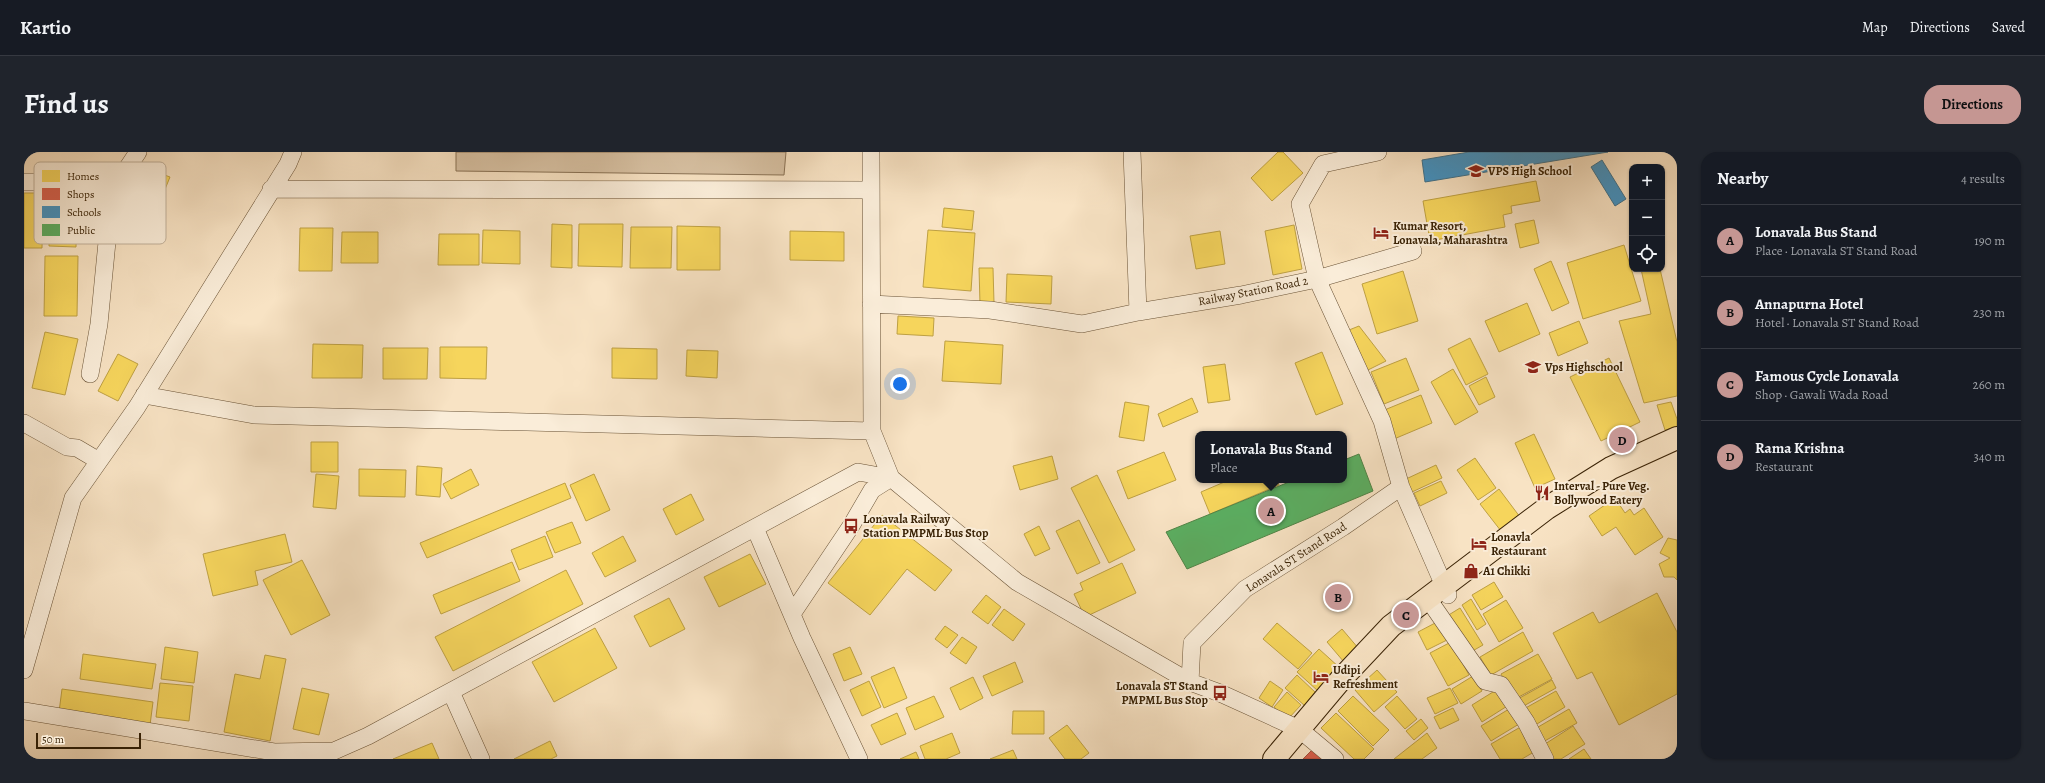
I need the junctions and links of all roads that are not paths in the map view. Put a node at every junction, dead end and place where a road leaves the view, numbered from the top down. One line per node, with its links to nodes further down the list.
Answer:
1 (138, 152): 6 (street)
2 (293, 152): 7 (street)
3 (871, 152): 8 (street)
4 (1132, 152): 13 (street)
5 (1378, 152): 11 (street)
6 (131, 162)
7 (271, 190): 8 (street); 15 (street)
8 (870, 190): 12 (street)
9 (107, 244): 14 (street)
10 (1413, 251): 11 (street)
11 (1317, 279): 13 (street, Railway Station Road 2); 22 (street, Railway Station Road 2)
12 (871, 304): 13 (street, Railway Station Road 2); 17 (street)
13 (1138, 312)
14 (90, 374)
15 (144, 396): 17 (street); 20 (street)
16 (24, 423): 20 (street)
17 (872, 431): 21 (street)
18 (1677, 438): 24 (highway)
19 (1677, 447): 24 (highway)
20 (99, 462): 26 (street)
21 (891, 478): 23 (street); 25 (street); 27 (street)
22 (1401, 487): 24 (street, Railway Station Road 2); 27 (street, Lonavala ST Stand Road)
23 (755, 528): 25 (street); 28 (street)
24 (1442, 596): 30 (highway); 36 (street, Railway Station Road 2)
25 (792, 614): 32 (street)
26 (24, 670)
27 (1190, 682): 30 (street)
28 (451, 692): 29 (street); 31 (street)
29 (24, 711)
30 (1303, 731): 33 (highway); 34 (highway); 35 (street)
31 (481, 759)
32 (859, 759)
33 (1274, 759)
34 (1286, 759)
35 (1335, 759)
36 (1545, 759)

